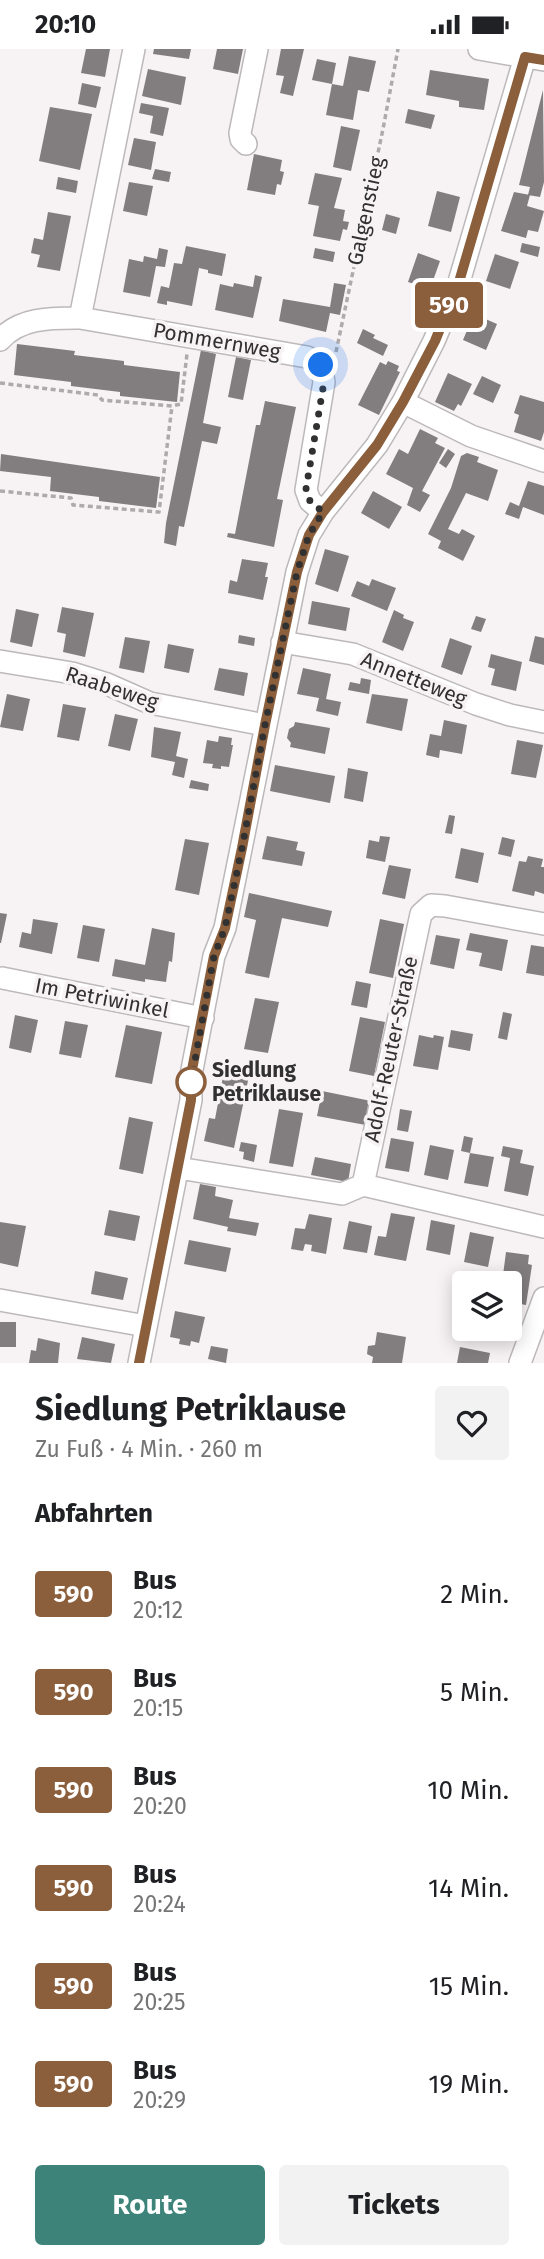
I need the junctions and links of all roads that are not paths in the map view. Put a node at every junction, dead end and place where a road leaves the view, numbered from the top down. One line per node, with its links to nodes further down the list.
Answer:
1 (134, 49): 6 (street)
2 (257, 49): 5 (street)
3 (479, 49): 4 (street)
4 (534, 59): 8 (street)
5 (246, 144)
6 (80, 318): 7 (street, Pommernweg); 10 (street, Pommernweg)
7 (0, 340)
8 (403, 402): 9 (street); 10 (street)
9 (544, 461)
10 (323, 512): 11 (street)
11 (282, 642): 13 (street, Annetteweg); 14 (street)
12 (0, 661): 14 (street, Raabeweg)
13 (544, 722)
14 (265, 725): 17 (street)
15 (544, 925): 19 (street, Adolf-Reuter-Straße)
16 (2, 978): 17 (street, Im Petriwinkel)
17 (202, 1018): 18 (street)
18 (178, 1168): 19 (street); 23 (street)
19 (363, 1185): 20 (street)
20 (544, 1227)
21 (544, 1298): 25 (street)
22 (0, 1300): 23 (street)
23 (146, 1326): 24 (street)
24 (139, 1363)
25 (520, 1363)

